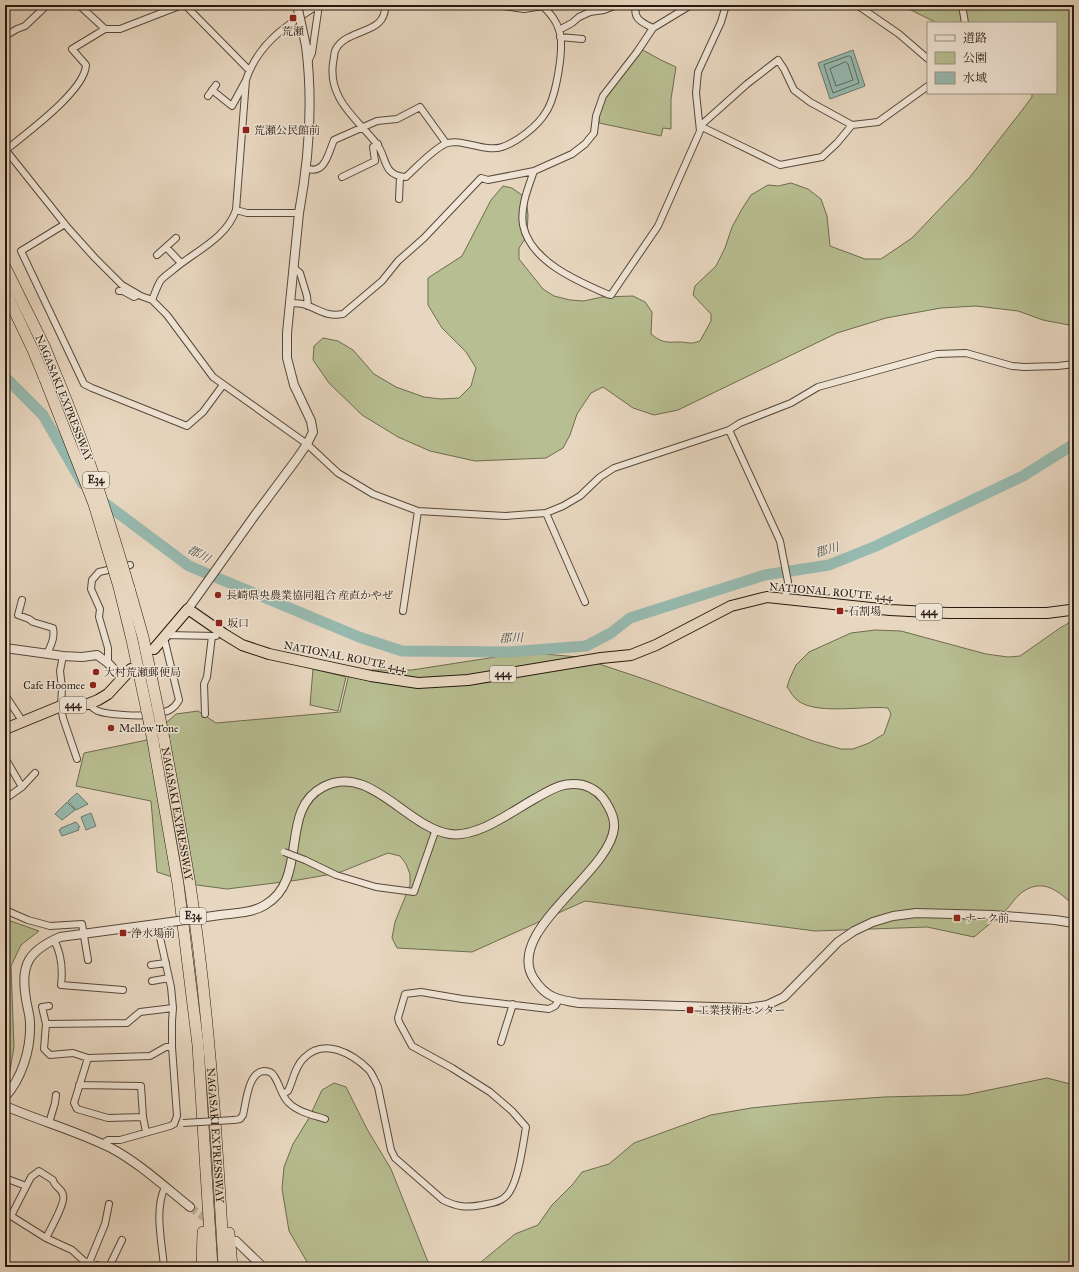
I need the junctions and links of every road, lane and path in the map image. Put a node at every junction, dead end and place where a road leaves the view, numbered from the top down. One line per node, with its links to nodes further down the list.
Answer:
1 (47, 5): 20 (street)
2 (79, 5): 18 (street)
3 (184, 5): 18 (street); 25 (street)
4 (296, 5): 24 (street, bridge)
5 (319, 5): 24 (street); 25 (street)
6 (385, 5): 31 (street)
7 (495, 5): 8 (street)
8 (501, 5): 15 (street)
9 (617, 5): 19 (street)
10 (637, 5): 17 (street)
11 (691, 5): 17 (street)
12 (726, 5): 30 (street)
13 (856, 5): 23 (street)
14 (962, 5): 16 (street)
15 (542, 6): 19 (street)
16 (965, 22)
17 (653, 28): 36 (street)
18 (105, 29): 34 (street)
19 (559, 30): 21 (street)
20 (5, 36)
21 (560, 38): 22 (street); 32 (street)
22 (582, 39)
23 (927, 58)
24 (308, 62): 35 (street)
25 (249, 70): 26 (street)
26 (246, 80): 28 (street); 40 (street)
27 (927, 87): 29 (street)
28 (212, 90)
29 (852, 125): 30 (street); 30 (street)
30 (700, 126): 36 (street)
31 (363, 127): 32 (street); 33 (street); 35 (street)
32 (446, 143): 38 (street)
33 (378, 144): 37 (street); 38 (street)
34 (5, 150): 42 (street)
35 (305, 168): 41 (street)
36 (534, 171): 54 (street)
37 (342, 177)
38 (400, 177): 39 (street)
39 (399, 199)
40 (236, 210): 41 (street); 46 (street)
41 (299, 213): 48 (street)
42 (65, 224): 51 (street); 56 (street)
43 (176, 238): 44 (street)
44 (166, 247): 45 (street); 46 (street)
45 (157, 255)
46 (181, 263): 52 (street)
47 (5, 267): 62 (highway, NAGASAKI EXPRESSWAY / E34, bridge)
48 (293, 267): 53 (street); 54 (street)
49 (5, 291): 62 (highway, NAGASAKI EXPRESSWAY / E34, bridge)
50 (119, 291): 51 (street)
51 (137, 294): 52 (street)
52 (152, 300): 56 (street)
53 (289, 303): 54 (street); 58 (street)
54 (308, 306)
55 (1074, 364): 57 (street)
56 (223, 385): 58 (street)
57 (729, 430): 60 (street); 63 (street)
58 (306, 444): 59 (street); 67 (street)
59 (418, 511): 60 (street); 68 (street)
60 (546, 513): 65 (street)
61 (130, 565): 76 (street)
62 (124, 587): 85 (highway, NAGASAKI EXPRESSWAY / E34, bridge)
63 (785, 599): 66 (highway, NATIONAL ROUTE 444 / 444); 71 (highway, NATIONAL ROUTE 444 / 444)
64 (22, 600): 74 (street)
65 (585, 602)
66 (1074, 608)
67 (188, 609): 69 (highway); 71 (highway, NATIONAL ROUTE 444 / 444)
68 (403, 611)
69 (165, 636): 70 (street); 73 (highway); 80 (street)
70 (212, 636): 71 (street); 82 (street)
71 (227, 636)
72 (5, 648): 74 (street)
73 (154, 649)
74 (47, 654): 75 (street)
75 (63, 656): 76 (street); 81 (street)
76 (108, 663): 78 (street)
77 (131, 668): 78 (highway, 444)
78 (122, 678): 80 (highway, 444)
79 (5, 695): 83 (street)
80 (88, 704): 81 (highway, 444)
81 (61, 706): 83 (highway, 444); 86 (street)
82 (205, 714)
83 (23, 722): 84 (highway, 444)
84 (5, 729)
85 (159, 740): 113 (highway, NAGASAKI EXPRESSWAY / E34); 124 (highway, NAGASAKI EXPRESSWAY / E34)
86 (77, 759)
87 (8, 763): 89 (street)
88 (35, 773): 89 (street)
89 (22, 787): 90 (street)
90 (5, 799)
91 (436, 829): 92 (street, bridge); 94 (street, bridge); 104 (street)
92 (284, 852)
93 (5, 910): 96 (street)
94 (161, 923): 96 (street); 99 (street)
95 (1074, 923): 104 (street)
96 (85, 934): 97 (street); 98 (street)
97 (54, 940): 103 (street); 116 (street)
98 (88, 960)
99 (166, 963): 100 (street); 101 (street)
100 (150, 965)
101 (169, 978): 102 (street); 107 (street)
102 (152, 981)
103 (123, 990)
104 (559, 1000): 105 (street)
105 (513, 1004): 109 (street); 114 (street)
106 (49, 1006): 108 (street)
107 (173, 1008): 108 (street); 110 (street)
108 (46, 1024): 111 (street)
109 (501, 1042)
110 (172, 1047): 111 (street); 120 (street)
111 (88, 1058): 112 (street)
112 (79, 1085): 118 (street); 118 (street)
113 (213, 1094): 143 (highway, NAGASAKI EXPRESSWAY / E34); 144 (highway)
114 (283, 1094): 119 (street); 120 (street, bridge)
115 (56, 1095): 121 (street)
116 (5, 1097)
117 (5, 1106): 121 (street)
118 (143, 1117): 122 (street)
119 (325, 1119)
120 (176, 1120): 122 (street)
121 (49, 1123): 123 (street)
122 (146, 1132): 123 (street)
123 (102, 1144): 127 (street)
124 (206, 1157): 141 (highway); 142 (highway, NAGASAKI EXPRESSWAY / E34)
125 (5, 1178): 126 (street)
126 (26, 1186): 130 (street); 131 (street)
127 (165, 1186): 129 (street); 140 (street)
128 (109, 1204): 135 (street)
129 (190, 1207)
130 (8, 1215): 131 (street)
131 (46, 1238): 135 (street)
132 (122, 1240): 139 (street)
133 (236, 1241): 134 (street)
134 (255, 1263): 145 (street)
135 (89, 1264): 138 (street)
136 (26, 1267): 137 (street)
137 (30, 1267)
138 (103, 1267)
139 (109, 1267)
140 (164, 1267)
141 (202, 1267)
142 (212, 1267)
143 (224, 1267)
144 (232, 1267)
145 (263, 1267)

